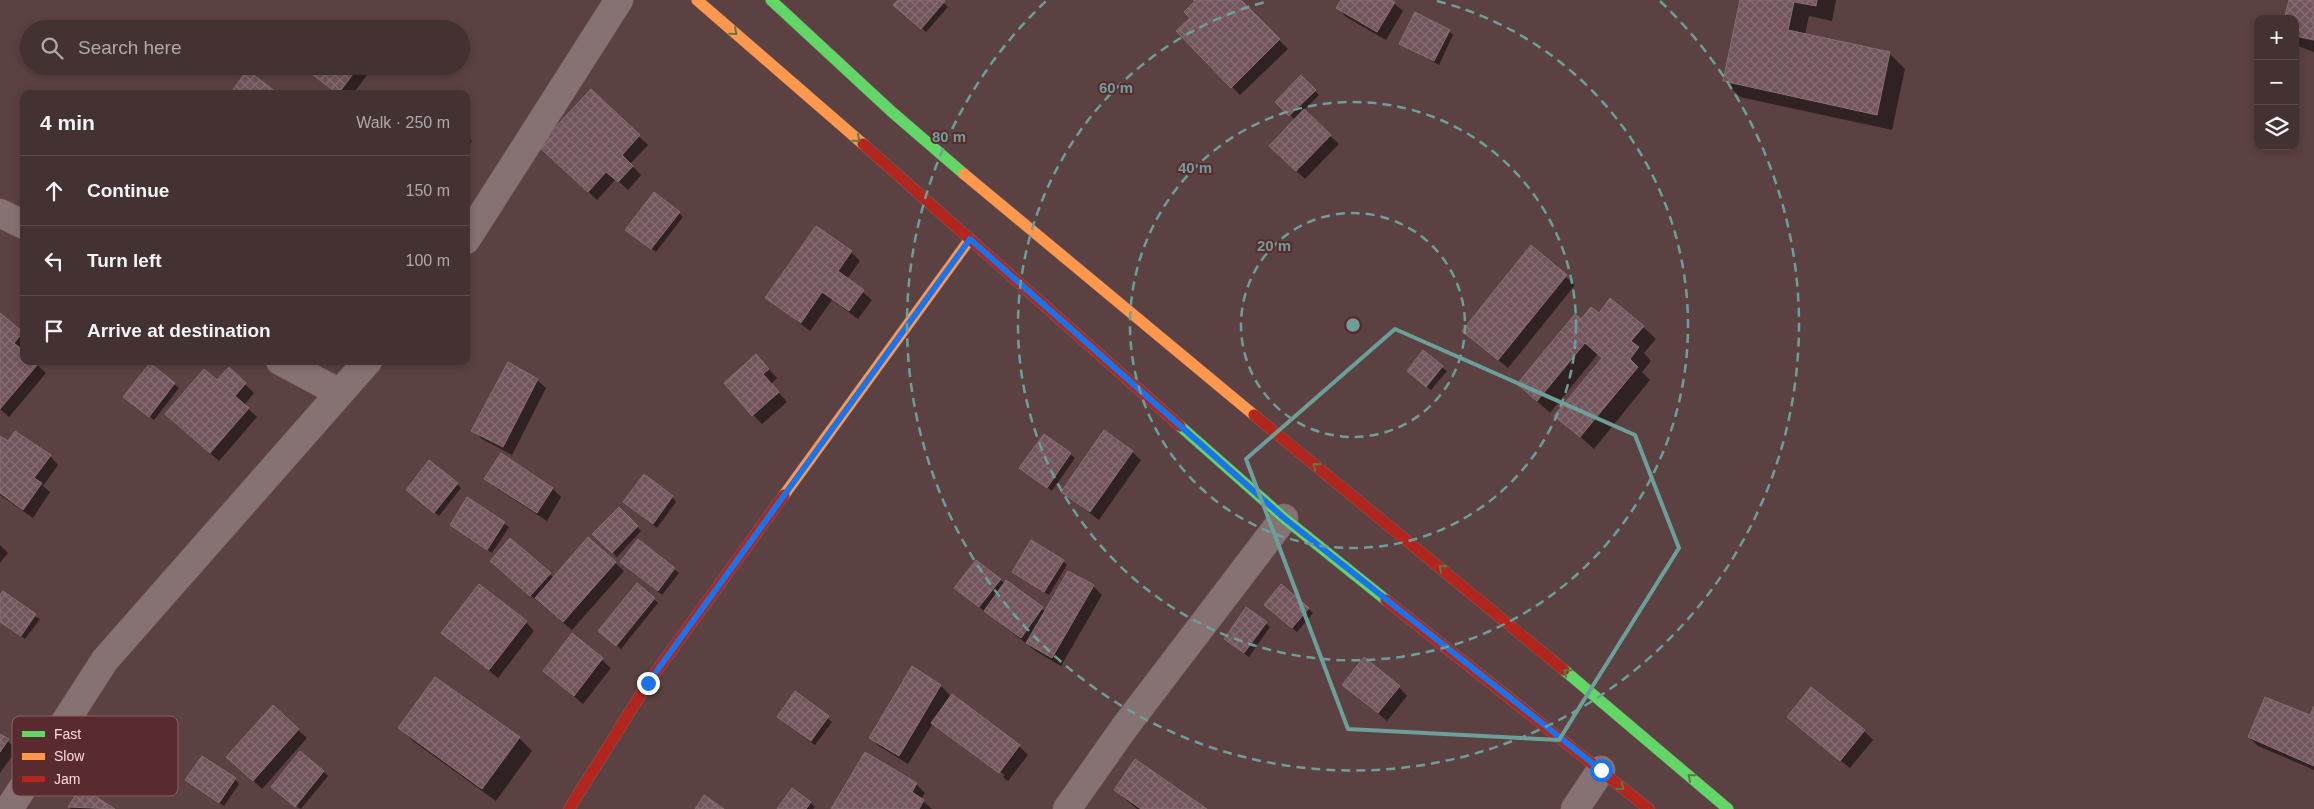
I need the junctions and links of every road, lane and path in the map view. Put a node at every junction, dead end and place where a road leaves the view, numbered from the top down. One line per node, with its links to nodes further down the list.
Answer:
1 (619, 0): 6 (street)
2 (697, 0): 7 (street, one-way to 7)
3 (771, 0): 20 (street, one-way to 3)
4 (0, 213): 5 (street)
5 (20, 223)
6 (470, 234)
7 (970, 239): 11 (street); 16 (street)
8 (288, 365): 10 (street)
9 (364, 365): 10 (street)
10 (340, 393): 12 (street)
11 (1284, 518): 13 (street); 17 (street)
12 (69, 716)
13 (1601, 770): 18 (street); 19 (street, one-way to 19)
14 (17, 796): 15 (street)
15 (9, 809)
16 (569, 809)
17 (1067, 809)
18 (1575, 809)
19 (1649, 809)
20 (1728, 809)

